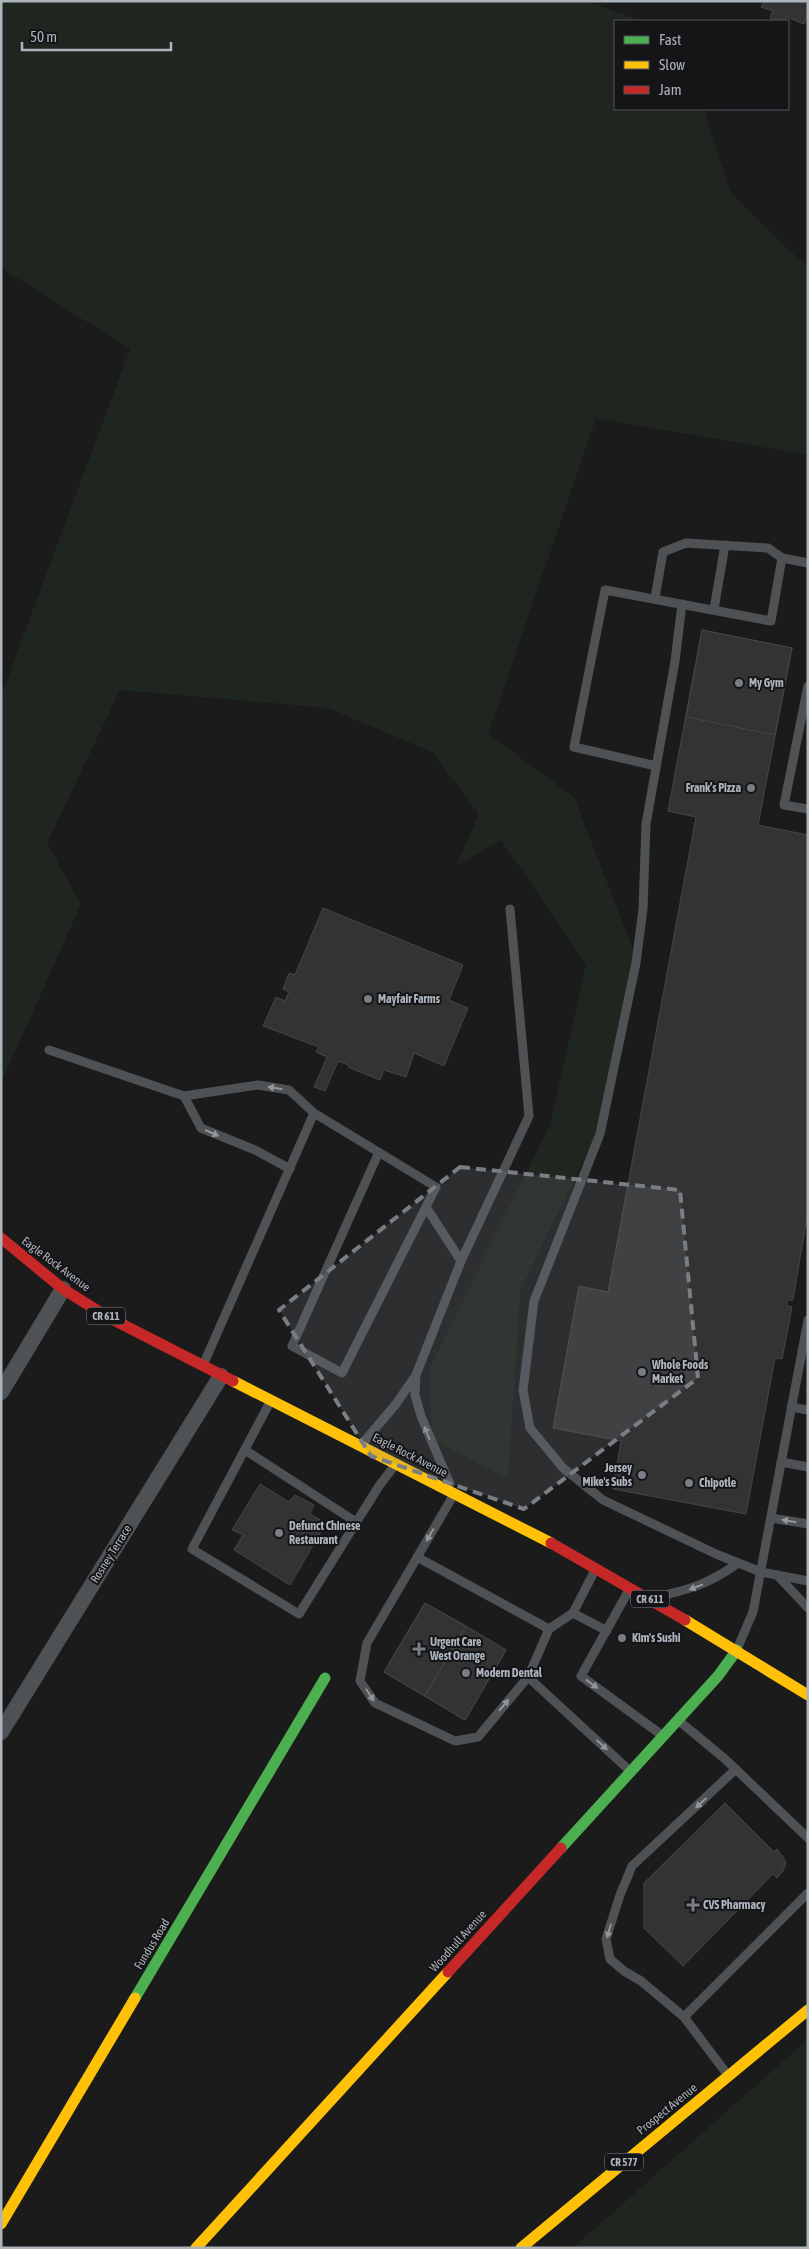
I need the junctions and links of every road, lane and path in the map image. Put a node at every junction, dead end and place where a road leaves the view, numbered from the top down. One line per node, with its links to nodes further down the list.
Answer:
1 (724, 545): 2 (lane); 4 (lane); 6 (lane)
2 (782, 558): 3 (lane); 6 (lane)
3 (808, 563)
4 (655, 598): 5 (lane); 8 (lane)
5 (682, 604): 6 (lane); 8 (lane)
6 (714, 609)
7 (808, 686): 9 (lane)
8 (656, 766): 39 (lane)
9 (808, 809)
10 (510, 909): 18 (lane)
11 (49, 1050): 12 (lane)
12 (184, 1096): 13 (lane, one-way to 12); 15 (lane, one-way to 15)
13 (314, 1113): 14 (lane); 15 (lane)
14 (379, 1152): 16 (lane); 16 (lane)
15 (290, 1169): 22 (lane)
16 (426, 1207): 18 (lane)
17 (1, 1238): 19 (street, Eagle Rock Avenue / CR 611)
18 (461, 1261): 23 (lane)
19 (63, 1289): 22 (street, Eagle Rock Avenue / CR 611); 25 (street)
20 (808, 1320): 21 (lane)
21 (805, 1354): 27 (lane)
22 (203, 1366): 24 (street, Eagle Rock Avenue / CR 611)
23 (416, 1375): 29 (lane); 34 (lane, one-way to 23)
24 (221, 1376): 26 (street, Eagle Rock Avenue / CR 611); 55 (street, Rosney Terrace)
25 (1, 1392)
26 (271, 1400): 29 (street, Eagle Rock Avenue / CR 611); 30 (lane)
27 (792, 1407): 28 (lane); 31 (lane)
28 (808, 1410)
29 (360, 1446): 32 (street, Eagle Rock Avenue / CR 611)
30 (245, 1450): 36 (lane); 36 (lane)
31 (782, 1462): 33 (lane); 35 (lane)
32 (395, 1464): 34 (street, Eagle Rock Avenue / CR 611); 36 (lane)
33 (808, 1467)
34 (454, 1493): 38 (lane, one-way to 38); 40 (street, Eagle Rock Avenue / CR 611)
35 (771, 1518): 37 (lane, one-way to 35); 41 (lane)
36 (356, 1522)
37 (808, 1524)
38 (417, 1557): 48 (lane); 51 (lane, one-way to 51)
39 (738, 1563): 41 (lane); 45 (lane, one-way to 45)
40 (596, 1568): 44 (street, Eagle Rock Avenue / CR 611); 47 (lane)
41 (761, 1572): 42 (lane); 50 (lane)
42 (777, 1575): 43 (lane); 46 (lane)
43 (808, 1581)
44 (630, 1588): 45 (street, Eagle Rock Avenue / CR 611); 49 (lane)
45 (648, 1598): 50 (street, Eagle Rock Avenue / CR 611)
46 (808, 1608)
47 (573, 1613): 48 (lane); 49 (lane)
48 (548, 1629): 51 (lane)
49 (608, 1630): 56 (lane, one-way to 56)
50 (737, 1650): 53 (street, Eagle Rock Avenue / CR 611); 54 (street, Woodhull Avenue)
51 (528, 1677): 58 (lane, one-way to 58)
52 (325, 1678): 64 (street, Fundus Road)
53 (808, 1695)
54 (678, 1720): 56 (street, Woodhull Avenue); 57 (lane)
55 (1, 1732)
56 (663, 1737): 58 (street, Woodhull Avenue)
57 (736, 1769): 59 (lane); 62 (lane, one-way to 62)
58 (631, 1772): 65 (street, Woodhull Avenue)
59 (808, 1838)
60 (808, 1893): 62 (lane)
61 (808, 2010): 63 (street, Prospect Avenue / CR 577)
62 (684, 2017): 63 (lane)
63 (728, 2076): 66 (street, Prospect Avenue / CR 577)
64 (1, 2224)
65 (196, 2248)
66 (521, 2248)

